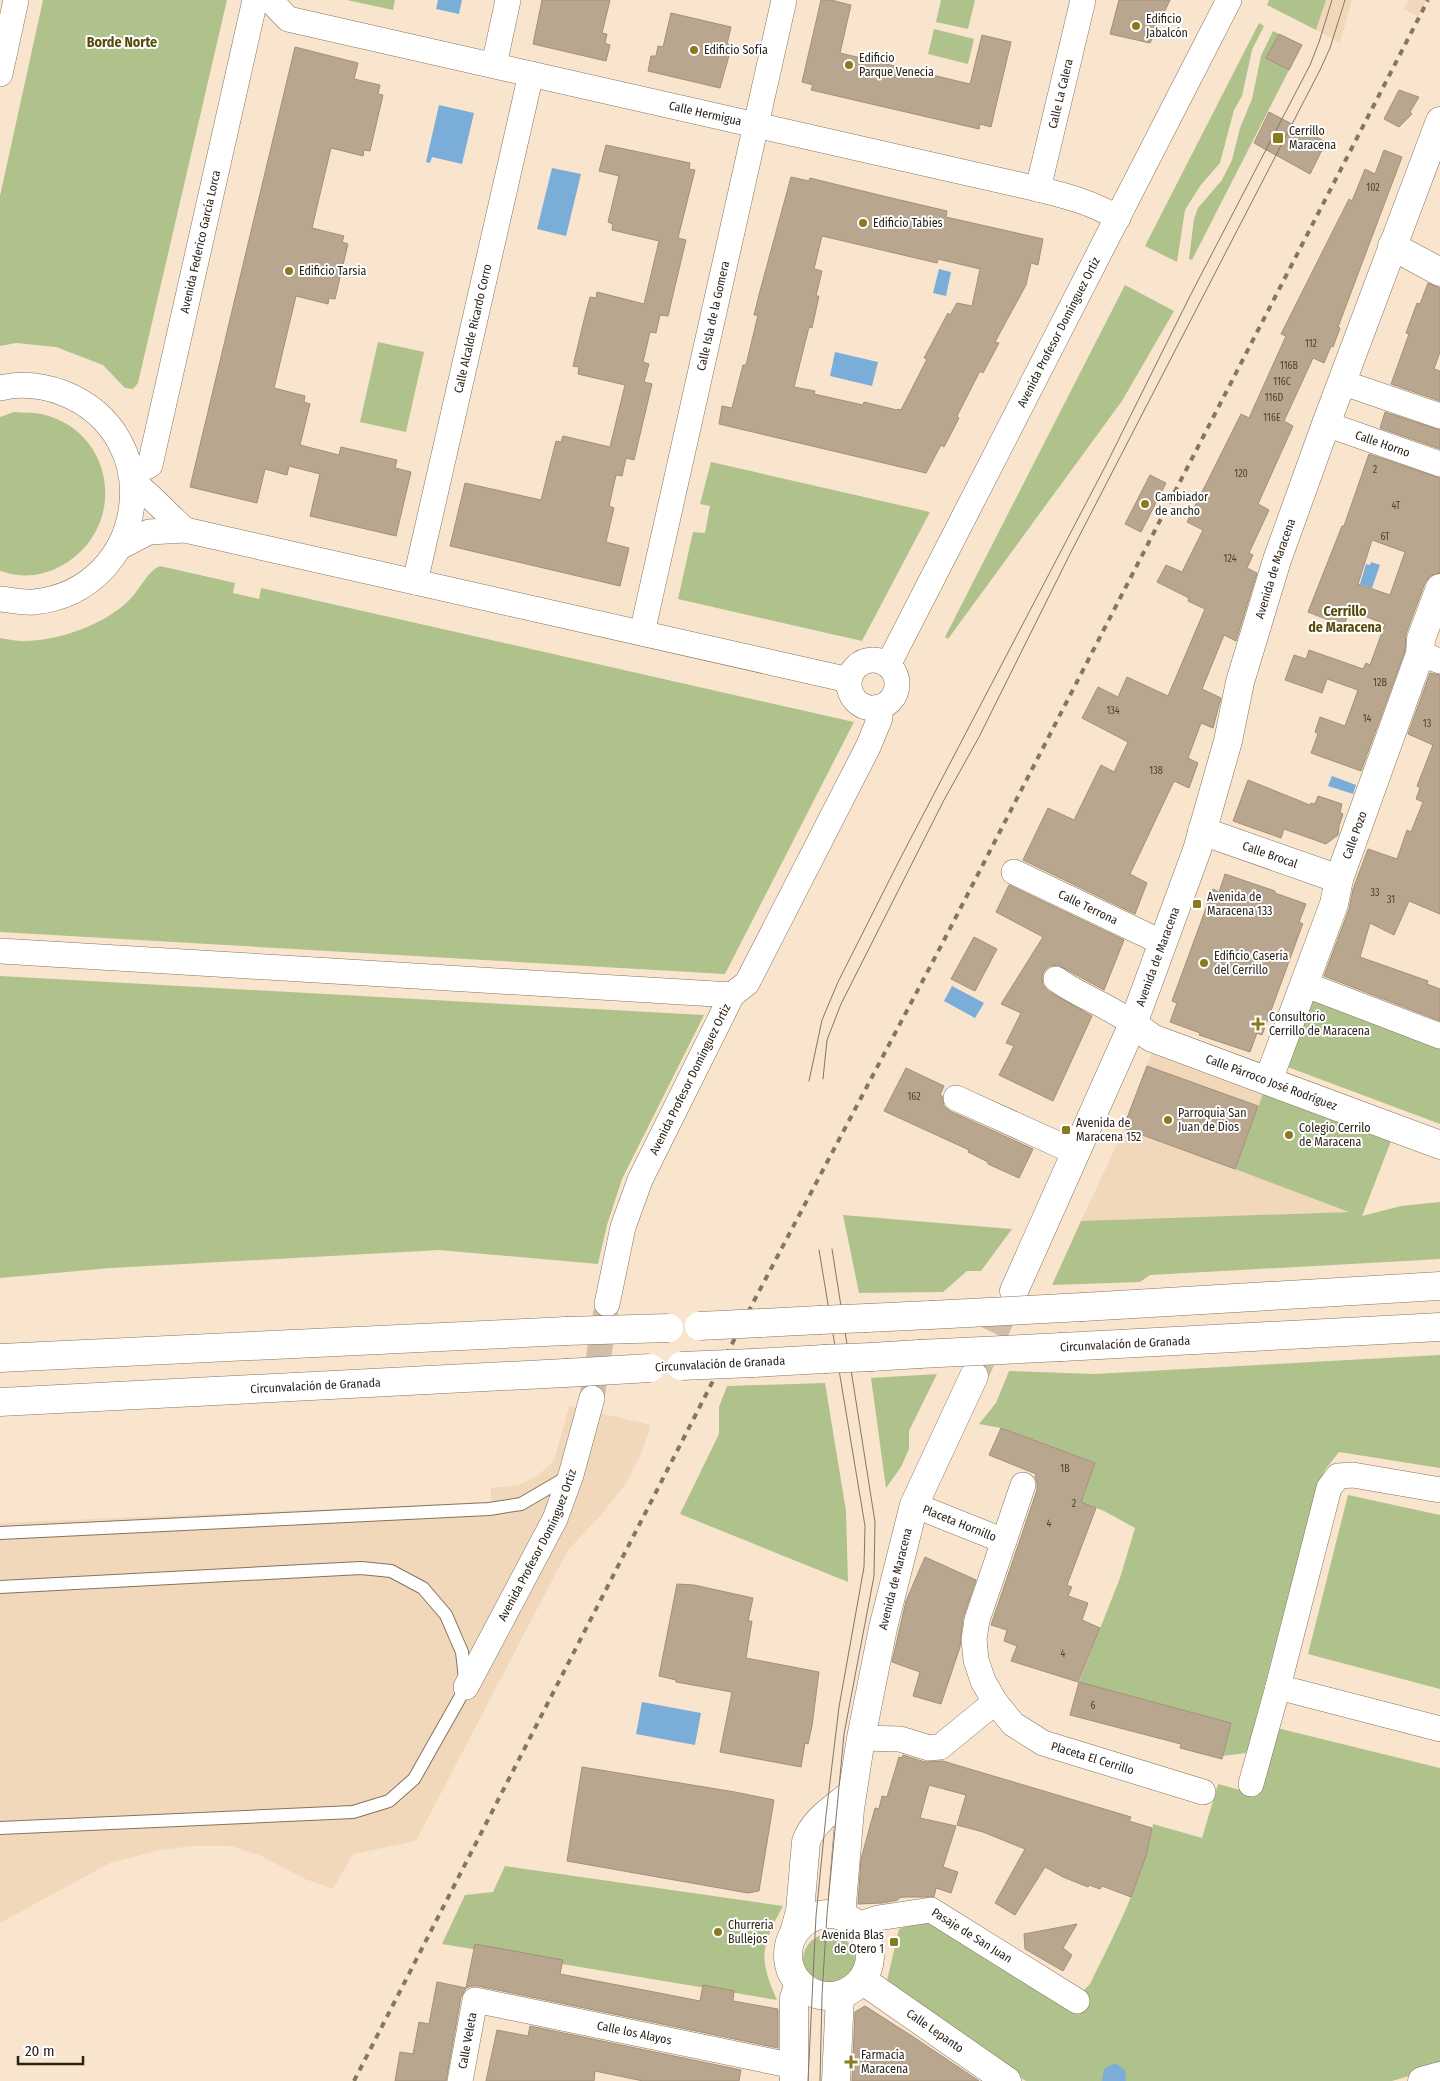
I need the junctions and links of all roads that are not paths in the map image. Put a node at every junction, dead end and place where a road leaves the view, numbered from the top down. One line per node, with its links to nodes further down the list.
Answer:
1 (16, 0): 11 (street)
2 (255, 0): 9 (street, Avenida Federico García Lorca)
3 (270, 0): 8 (street)
4 (508, 0): 10 (street)
5 (784, 0): 14 (street, Calle Isla de la Gomera)
6 (1083, 0): 15 (street, Calle La Calera)
7 (1229, 0): 16 (street, Avenida Profesor Domínguez Ortiz)
8 (288, 19): 9 (street); 10 (street, Calle Hermigua)
9 (246, 37): 24 (street, Avenida Federico García Lorca)
10 (494, 65): 12 (street, Calle Hermigua)
11 (0, 74)
12 (531, 74): 14 (street, Calle Hermigua); 27 (street, Calle Alcalde Ricardo Corro)
13 (1440, 121): 17 (main road, Avenida de Maracena)
14 (757, 124): 15 (street, Calle Hermigua); 30 (street, Calle Isla de la Gomera)
15 (1038, 189): 16 (street, Calle Hermigua)
16 (1118, 218): 32 (street, Avenida Profesor Domínguez Ortiz)
17 (1392, 246): 18 (main road); 19 (main road, Avenida de Maracena)
18 (1440, 272)
19 (1342, 382): 21 (street); 22 (main road, Avenida de Maracena)
20 (0, 388): 24 (street)
21 (1440, 416)
22 (1326, 424): 23 (street, Calle Horno); 35 (main road, Avenida de Maracena)
23 (1440, 464)
24 (133, 478): 25 (street); 26 (street)
25 (185, 530): 26 (street); 27 (street)
26 (120, 547): 29 (street)
27 (415, 582): 30 (street)
28 (1440, 588): 31 (main road, Calle Pozo)
29 (0, 599)
30 (642, 632): 33 (street)
31 (1430, 657): 37 (main road, Calle Pozo)
32 (888, 665): 33 (street); 34 (street)
33 (849, 680): 34 (street)
34 (880, 707): 42 (street, Avenida Profesor Domínguez Ortiz)
35 (1202, 831): 37 (main road, Calle Brocal); 38 (main road, Avenida de Maracena)
36 (1014, 872): 38 (street, Calle Terrona)
37 (1339, 879): 41 (main road, Calle Pozo)
38 (1163, 943): 43 (main road, Avenida de Maracena)
39 (0, 951): 42 (street)
40 (1056, 979): 43 (street, Avenida de Maracena)
41 (1304, 984): 44 (street); 45 (main road, Calle Pozo)
42 (732, 995): 51 (street, Avenida Profesor Domínguez Ortiz)
43 (1133, 1024): 45 (main road, Calle Párroco José Rodríguez); 48 (main road, Avenida de Maracena)
44 (1440, 1036)
45 (1268, 1081): 47 (main road, Calle Párroco José Rodríguez)
46 (956, 1098): 48 (street)
47 (1440, 1145)
48 (1075, 1152): 50 (main road, Avenida de Maracena)
49 (1440, 1286): 53 (main road, bridge)
50 (1014, 1291)
51 (607, 1304)
52 (1440, 1326): 56 (main road, Circunvalación de Granada, bridge)
53 (0, 1358)
54 (974, 1376): 60 (main road, Avenida de Maracena)
55 (592, 1398): 57 (street, Avenida Profesor Domínguez Ortiz)
56 (0, 1402)
57 (571, 1475): 61 (lane); 65 (street, Avenida Profesor Domínguez Ortiz)
58 (1023, 1485): 62 (street, Placeta Hornillo)
59 (1440, 1490): 66 (street)
60 (914, 1505): 62 (street, Placeta Hornillo); 69 (main road, Avenida de Maracena)
61 (0, 1533)
62 (1004, 1541): 64 (street, Placeta Hornillo)
63 (0, 1587): 65 (lane)
64 (977, 1620): 67 (street, Placeta El Cerrillo)
65 (466, 1687): 73 (lane)
66 (1278, 1687): 68 (street); 70 (street)
67 (995, 1702): 69 (street); 71 (street, Placeta El Cerrillo)
68 (1440, 1730)
69 (861, 1738): 72 (main road, Avenida de Maracena)
70 (1251, 1784)
71 (1203, 1792)
72 (852, 1793): 74 (main road, Avenida de Maracena); 75 (main road)
73 (0, 1828)
74 (849, 1920): 75 (main road); 76 (main road); 80 (street, Pasaje de San Juan)
75 (794, 1933): 77 (main road)
76 (862, 1980): 78 (main road); 85 (main road, Calle Lepanto)
77 (799, 1984): 78 (main road); 81 (main road)
78 (840, 1996): 84 (main road)
79 (475, 2000): 81 (street, Calle los Alayos); 83 (street, Calle Veleta)
80 (1078, 2000)
81 (794, 2074)
82 (1440, 2076): 86 (main road)
83 (460, 2081)
84 (836, 2081)
85 (1007, 2081)
86 (1422, 2081)

